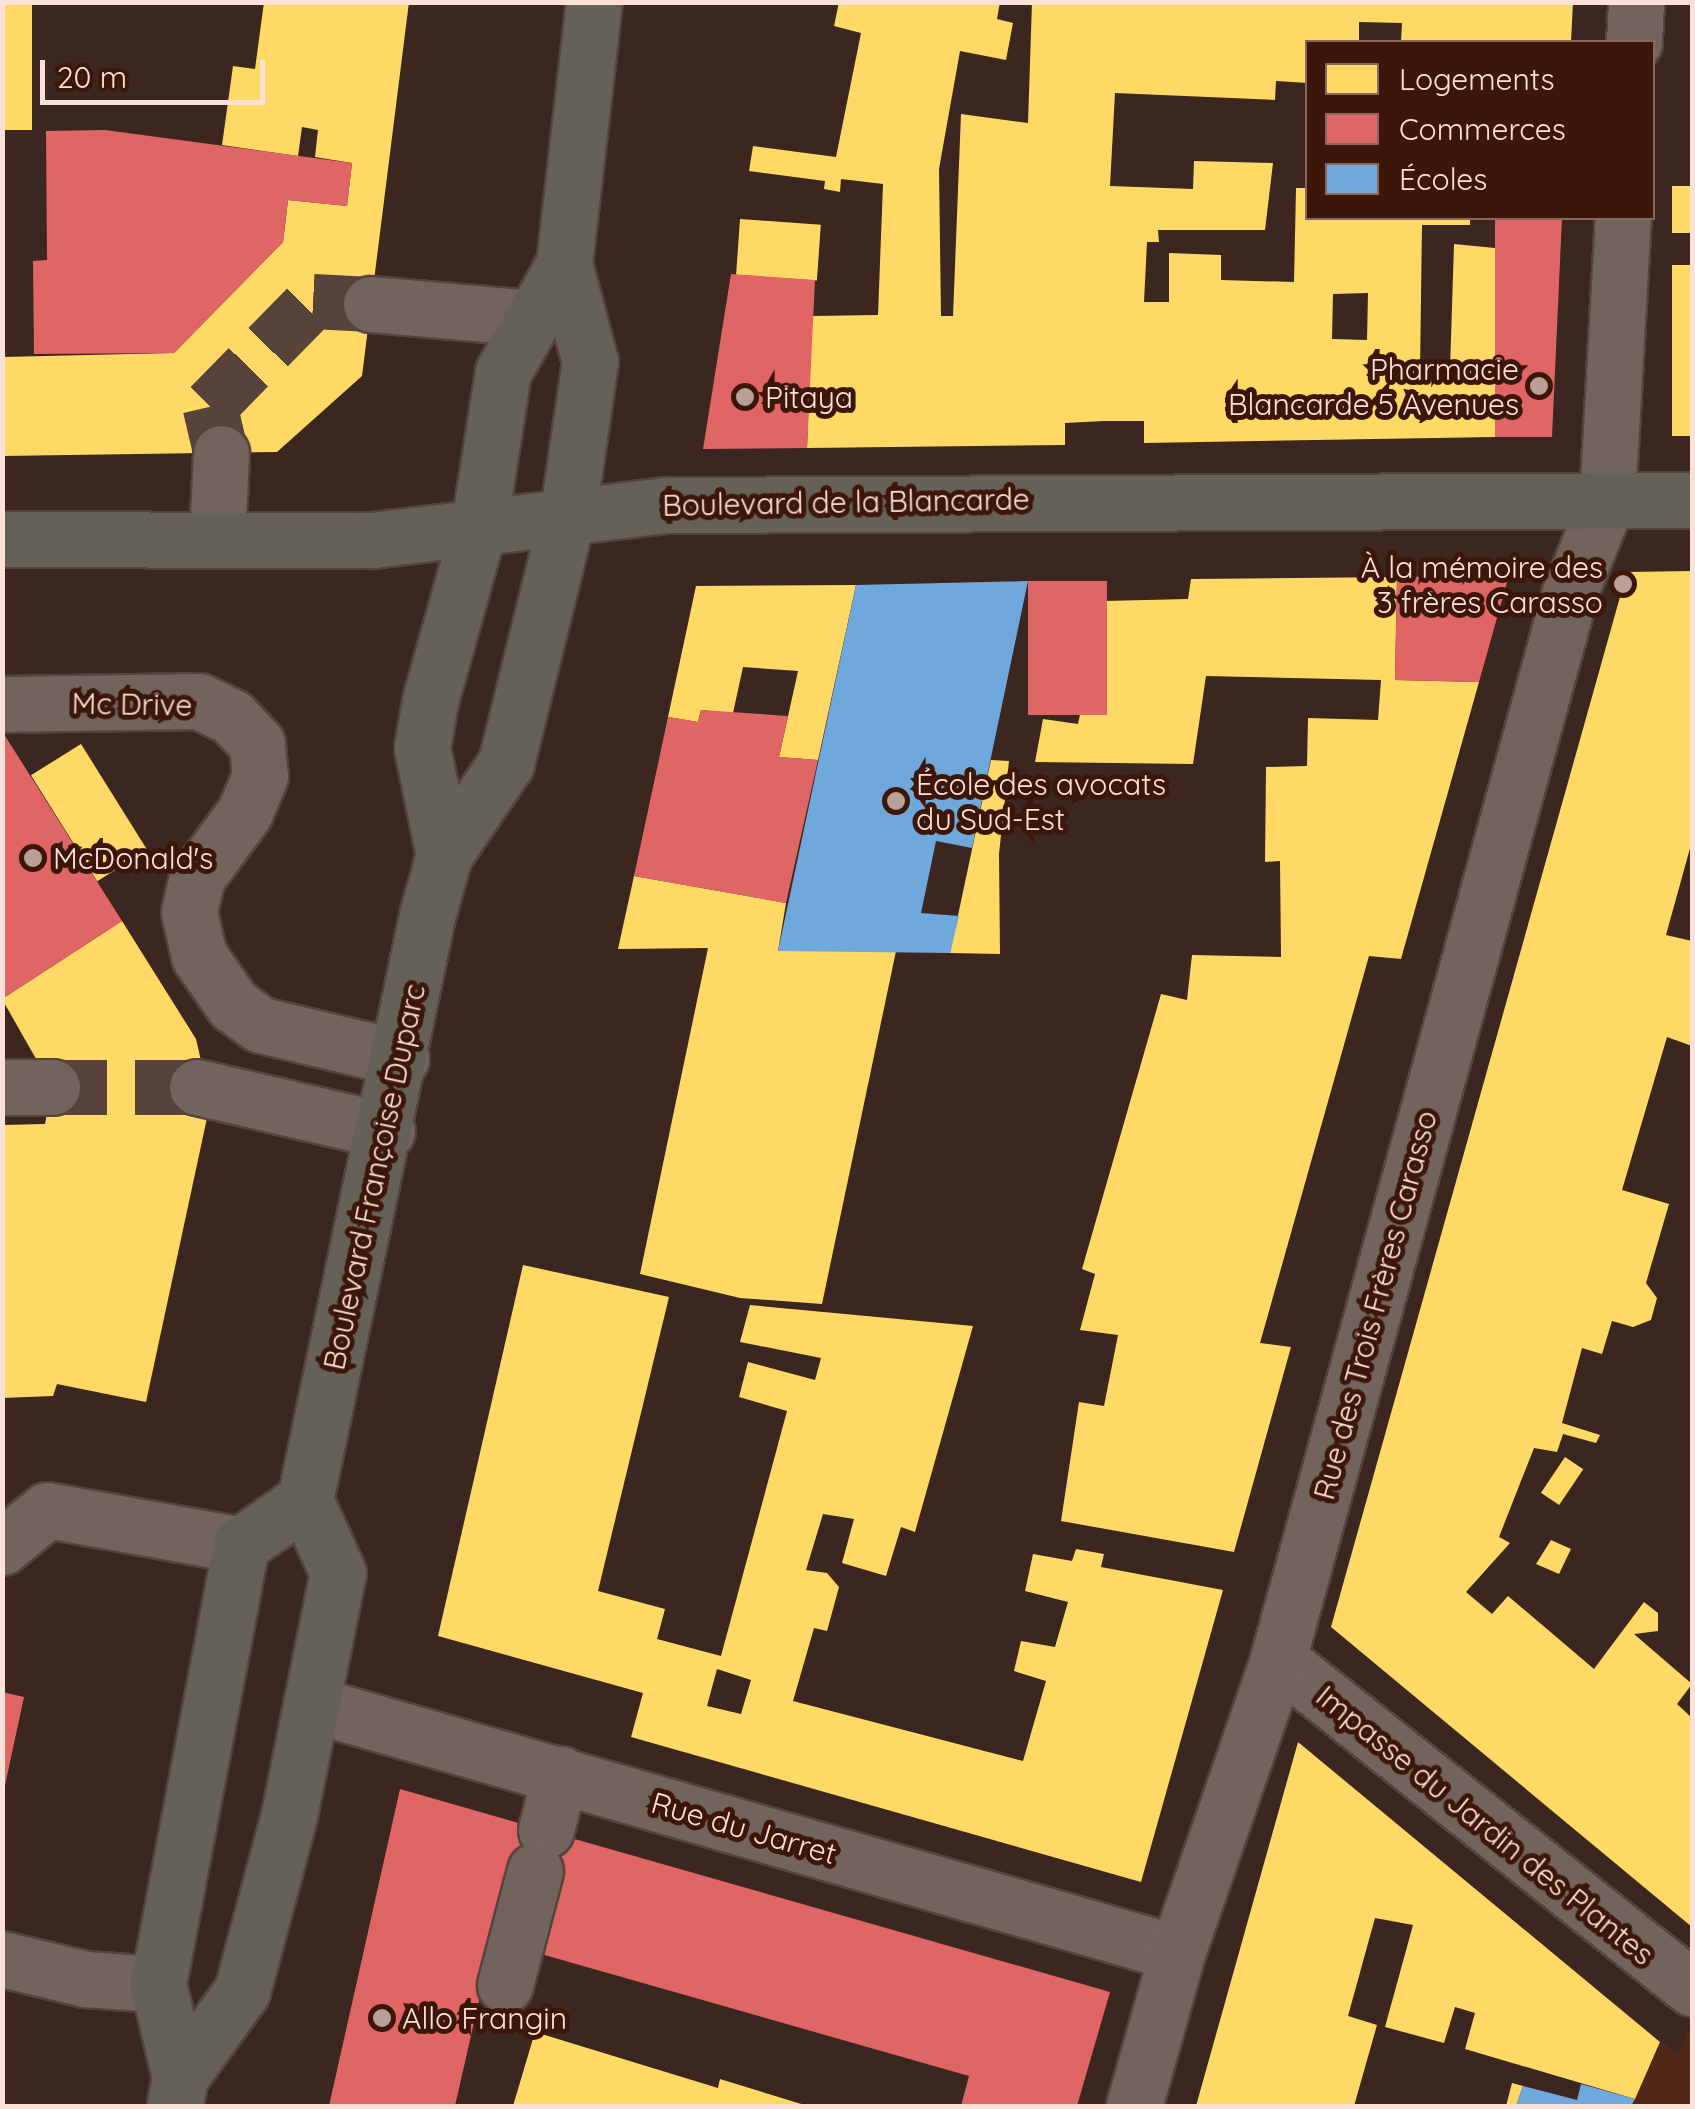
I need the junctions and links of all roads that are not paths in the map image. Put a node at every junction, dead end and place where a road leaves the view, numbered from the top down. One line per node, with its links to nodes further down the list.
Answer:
1 (594, 2): 5 (main road, Boulevard Françoise Duparc)
2 (1636, 2): 3 (street)
3 (1634, 40)
4 (1622, 220): 10 (street)
5 (564, 264): 7 (main road, Boulevard Françoise Duparc); 11 (main road, Boulevard Françoise Duparc)
6 (370, 304): 7 (street)
7 (531, 318): 12 (main road, Boulevard Françoise Duparc)
8 (221, 453): 14 (street)
9 (1692, 500): 10 (main road, Boulevard de la Blancarde)
10 (1608, 502): 11 (main road, Boulevard de la Blancarde); 24 (street, Rue des Trois Frères Carasso)
11 (568, 512): 12 (main road, Boulevard de la Blancarde); 16 (main road, Boulevard Françoise Duparc)
12 (479, 524): 14 (main road, Boulevard de la Blancarde); 16 (main road, Boulevard Françoise Duparc)
13 (2, 539): 14 (main road, Boulevard de la Blancarde)
14 (217, 540)
15 (2, 704): 17 (street, Mc Drive)
16 (444, 855): 17 (main road, Boulevard Françoise Duparc)
17 (401, 1058): 19 (main road, Boulevard Françoise Duparc)
18 (198, 1087): 19 (street)
19 (387, 1131): 20 (main road, Boulevard Françoise Duparc)
20 (306, 1500): 22 (main road); 25 (main road)
21 (25, 1504): 22 (street); 23 (street)
22 (241, 1545): 29 (main road)
23 (2, 1548)
24 (1278, 1659): 27 (street, Rue des Trois Frères Carasso); 31 (street, Impasse du Jardin des Plantes)
25 (312, 1704): 26 (street, Rue du Jarret); 32 (main road)
26 (560, 1774): 27 (street, Rue du Jarret); 30 (street)
27 (1176, 1954): 33 (street, Rue des Trois Frères Carasso)
28 (2, 1958): 29 (street)
29 (158, 1984): 32 (main road)
30 (505, 1985)
31 (1692, 1989)
32 (177, 2092)
33 (1134, 2106)

